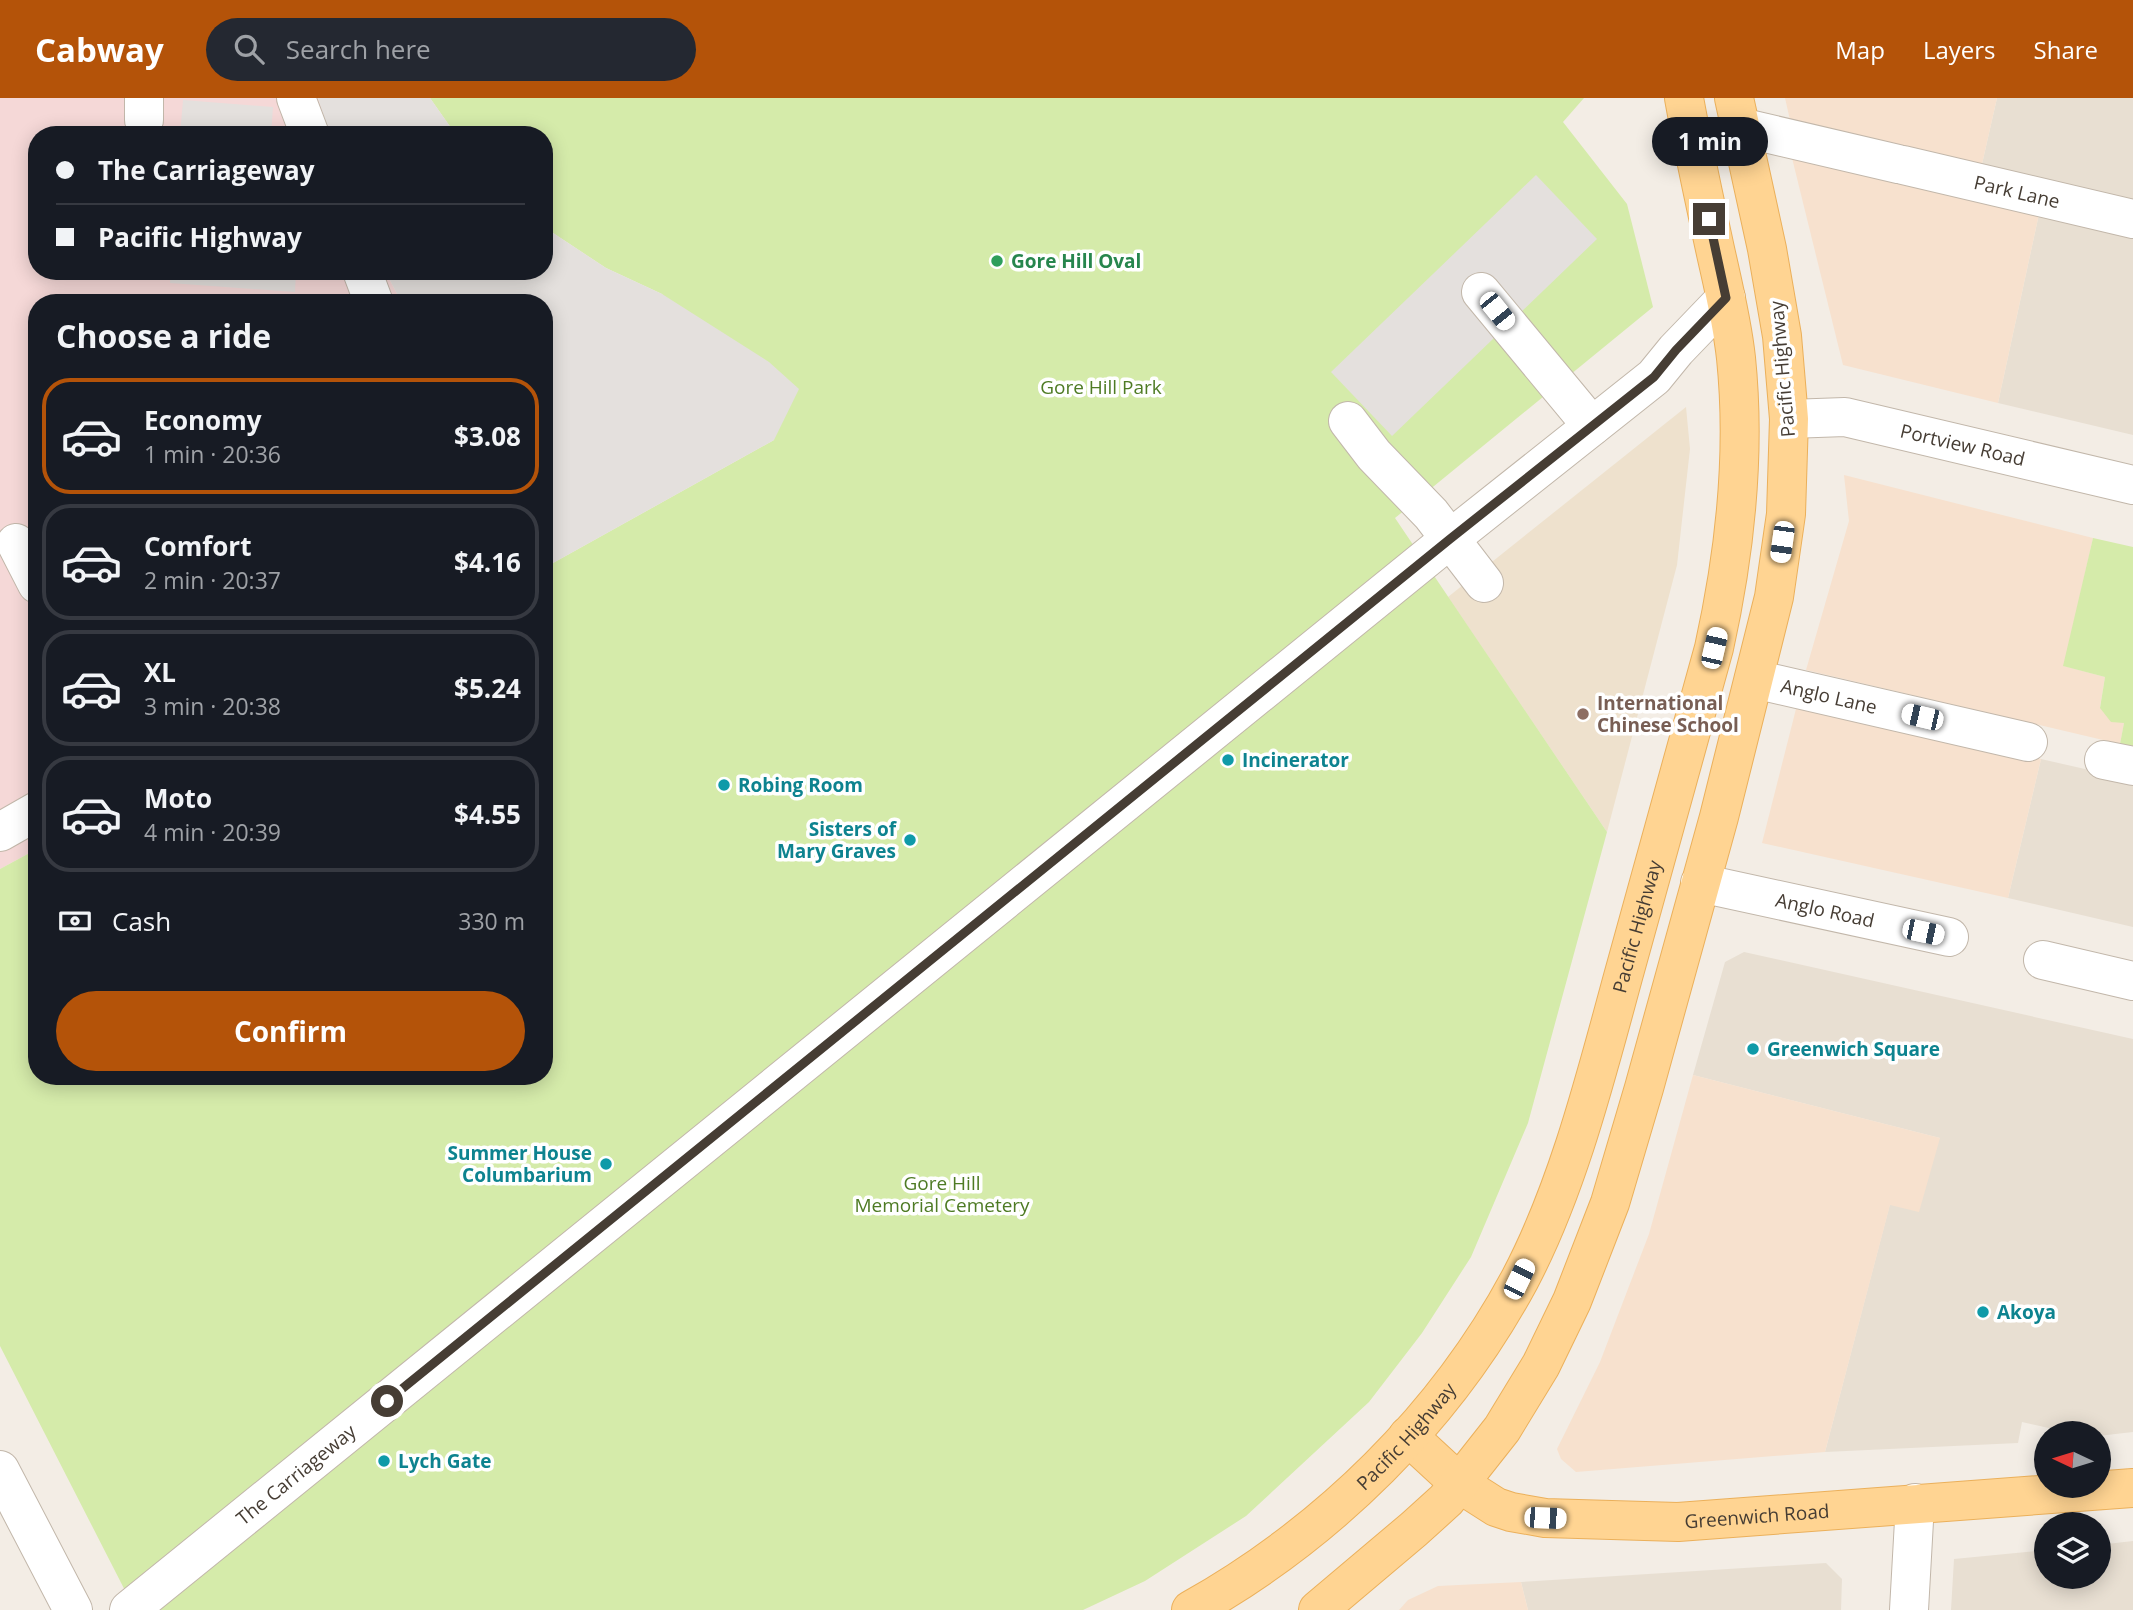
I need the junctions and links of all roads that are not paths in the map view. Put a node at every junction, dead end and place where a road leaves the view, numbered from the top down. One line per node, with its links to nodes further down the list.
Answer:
1 (296, 98): 4 (street)
2 (1684, 98): 7 (main road, Pacific Highway)
3 (1737, 113): 5 (street, Park Lane); 8 (main road, Pacific Highway)
4 (307, 126)
5 (2133, 219)
6 (1481, 292): 10 (street)
7 (1726, 298): 10 (street, The Carriageway); 24 (main road, Pacific Highway)
8 (1789, 419): 11 (street, Portview Road); 16 (main road, Pacific Highway)
9 (1348, 421): 12 (street)
10 (1592, 426): 12 (street, The Carriageway)
11 (2133, 485)
12 (1450, 539): 15 (street); 30 (street, The Carriageway)
13 (16, 543): 14 (street)
14 (28, 566)
15 (1484, 583)
16 (1754, 679): 17 (street, Anglo Lane); 20 (main road, Pacific Highway)
17 (2028, 742)
18 (28, 816): 19 (street)
19 (0, 832)
20 (1700, 883): 21 (street, Anglo Road); 26 (main road, Pacific Highway)
21 (1949, 937)
22 (2043, 960): 23 (street)
23 (2133, 981)
24 (1408, 1436): 26 (main road, Greenwich Road); 31 (main road, Pacific Highway)
25 (0, 1470): 29 (street)
26 (1460, 1483): 28 (main road, Greenwich Road); 32 (main road, Pacific Highway)
27 (2133, 1488): 28 (main road, Greenwich Road)
28 (1915, 1503): 33 (street)
29 (73, 1610)
30 (129, 1610)
31 (1191, 1610)
32 (1318, 1610)
33 (1909, 1610)

